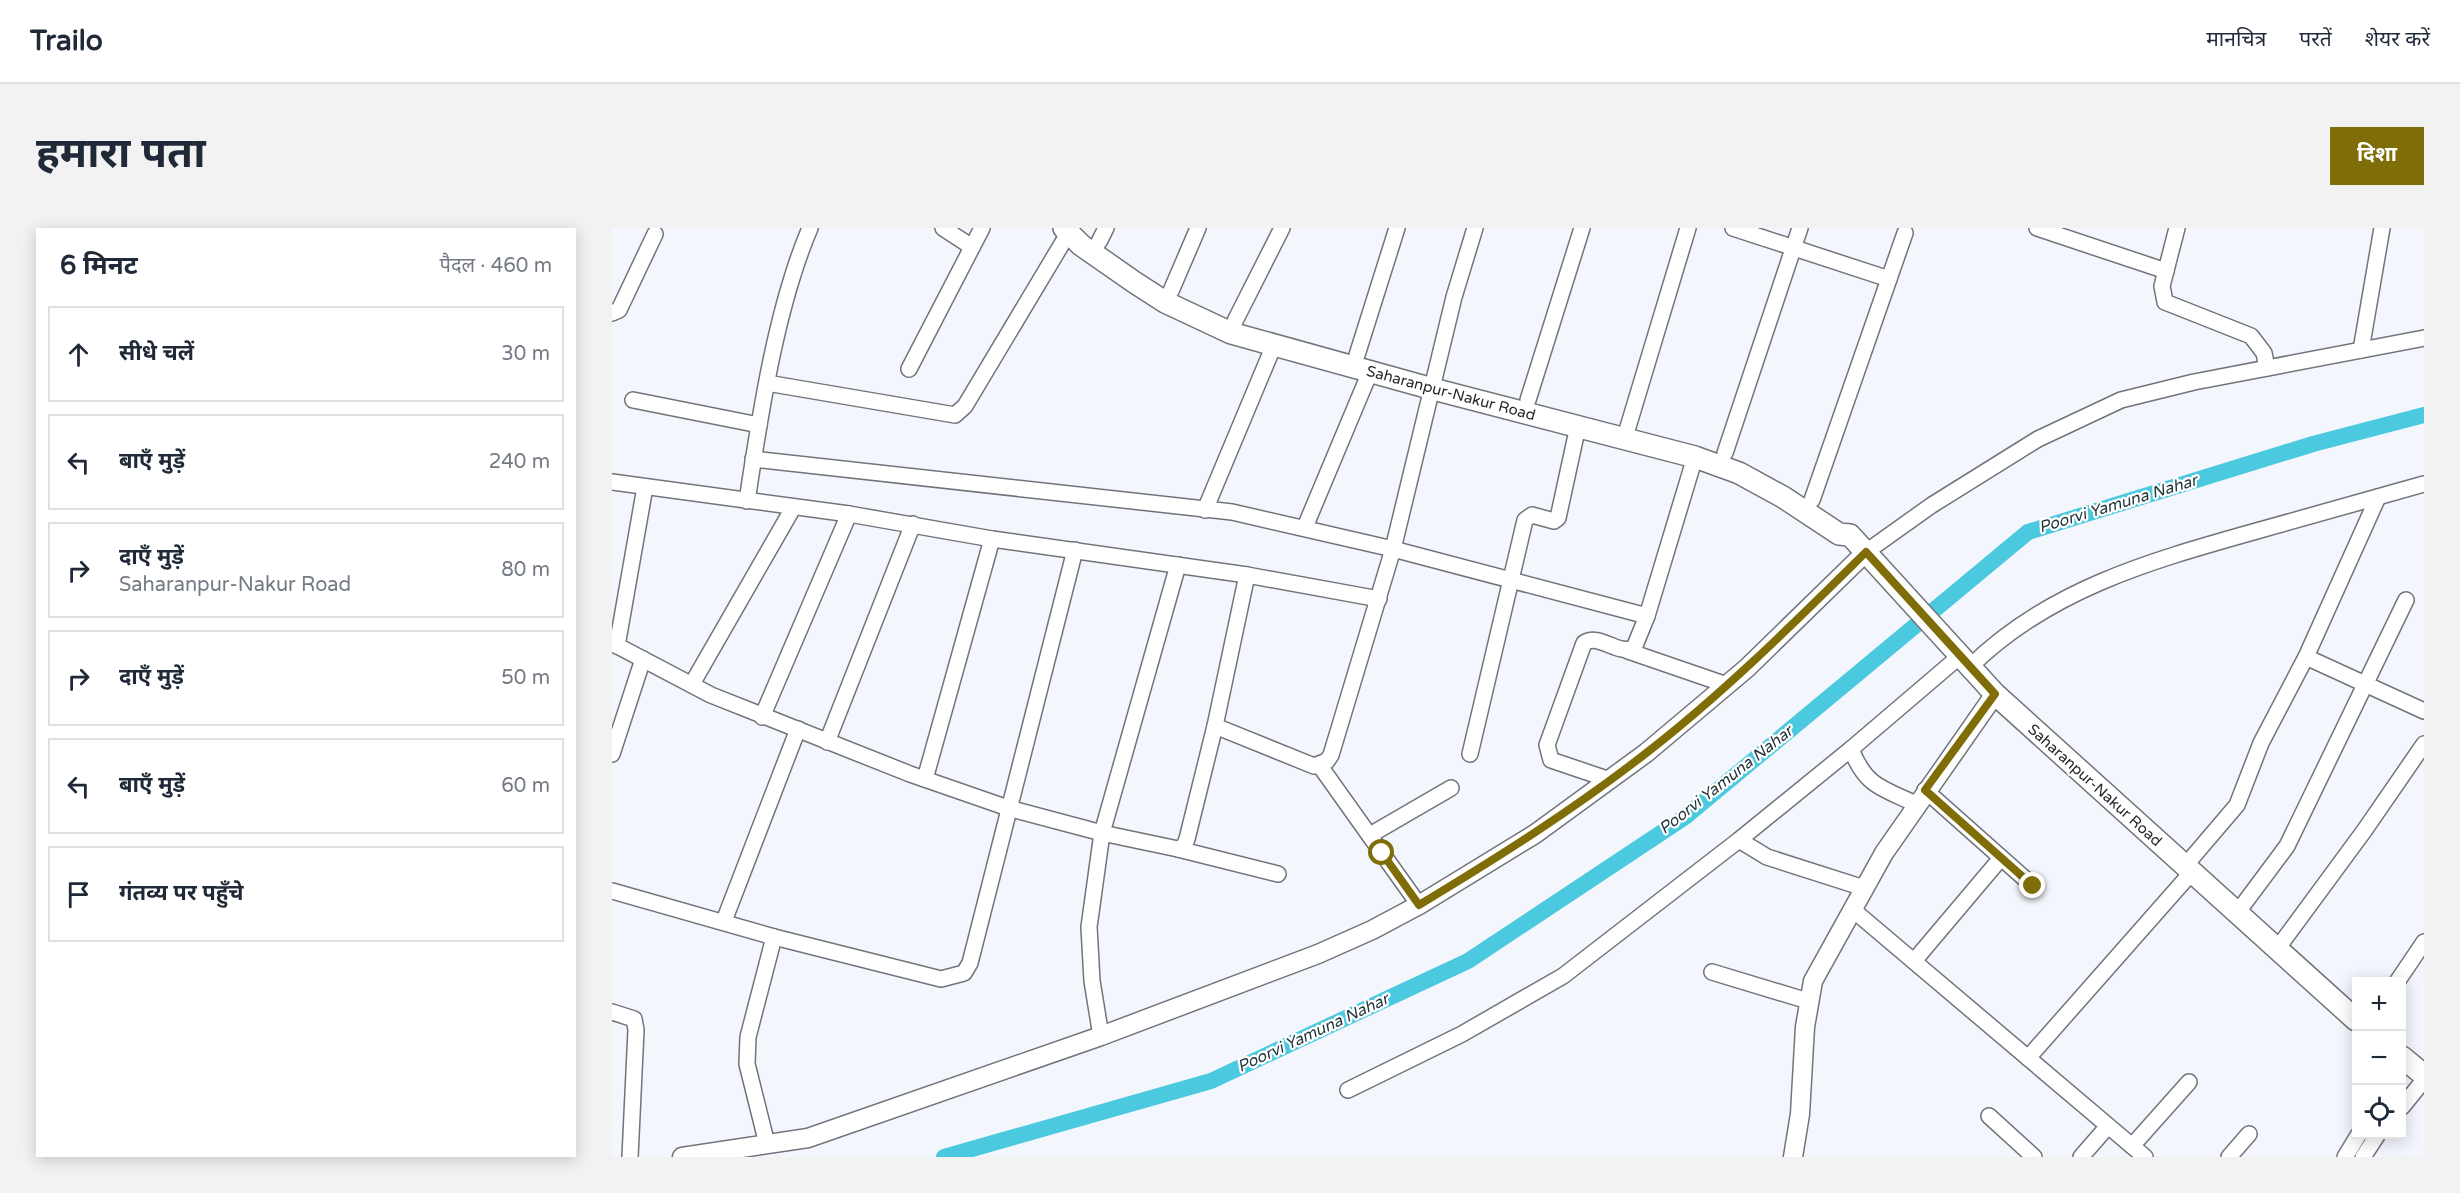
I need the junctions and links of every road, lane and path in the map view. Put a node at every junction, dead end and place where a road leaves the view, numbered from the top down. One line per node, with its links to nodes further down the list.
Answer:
1 (810, 228): 32 (street)
2 (943, 228): 19 (street)
3 (982, 228): 19 (street)
4 (1198, 228): 23 (street)
5 (1282, 228): 25 (street)
6 (1397, 228): 29 (street)
7 (1475, 228): 33 (street)
8 (1582, 228): 35 (street)
9 (1688, 228): 38 (street)
10 (1733, 228): 20 (street)
11 (1800, 228): 20 (street)
12 (2037, 228): 21 (street)
13 (2382, 228): 28 (street)
14 (1071, 229): 18 (main road, Saharanpur-Nakur Road); 27 (main road, Saharanpur-Nakur Road); 32 (street)
15 (2173, 229): 21 (street)
16 (1905, 233): 22 (street)
17 (655, 234): 24 (street)
18 (1102, 235): 23 (main road, Saharanpur-Nakur Road)
19 (972, 247): 31 (street)
20 (1794, 248): 22 (street); 39 (street)
21 (2166, 271): 30 (street)
22 (1889, 279): 46 (street)
23 (1171, 291): 25 (main road, Saharanpur-Nakur Road)
24 (612, 313)
25 (1235, 321): 29 (main road, Saharanpur-Nakur Road)
26 (2424, 338): 28 (street)
27 (1274, 345): 29 (main road, Saharanpur-Nakur Road); 49 (street)
28 (2361, 350): 30 (street)
29 (1364, 363): 33 (main road, Saharanpur-Nakur Road); 52 (street)
30 (2267, 368): 57 (street)
31 (909, 369)
32 (767, 383): 36 (street)
33 (1434, 383): 35 (main road, Saharanpur-Nakur Road); 37 (main road, Saharanpur-Nakur Road); 55 (street)
34 (633, 400): 36 (street)
35 (1528, 400): 38 (main road, Saharanpur-Nakur Road)
36 (759, 425): 41 (street)
37 (1578, 426): 40 (main road, Saharanpur-Nakur Road); 60 (street)
38 (1628, 427): 39 (main road, Saharanpur-Nakur Road)
39 (1725, 453): 46 (main road, Saharanpur-Nakur Road)
40 (1695, 457): 53 (main road, Saharanpur-Nakur Road); 63 (street)
41 (753, 459): 47 (street); 49 (street)
42 (612, 482): 44 (street)
43 (2424, 484): 45 (street)
44 (645, 487): 47 (street); 64 (street)
45 (2378, 497): 66 (street); 67 (street)
46 (1812, 500): 53 (main road, Saharanpur-Nakur Road)
47 (747, 501): 48 (street)
48 (793, 508): 50 (street); 70 (street)
49 (1205, 510): 52 (street)
50 (849, 514): 51 (street); 74 (street)
51 (913, 524): 54 (street); 77 (street)
52 (1305, 527): 55 (street)
53 (1850, 535): 57 (main road, Saharanpur-Nakur Road)
54 (992, 538): 56 (street); 83 (street)
55 (1393, 549): 60 (street); 61 (street)
56 (1075, 550): 58 (street); 87 (street)
57 (1872, 559): 66 (main road, Saharanpur-Nakur Road); 71 (street)
58 (1178, 565): 59 (street); 88 (street)
59 (1247, 575): 61 (street); 75 (street)
60 (1510, 579): 63 (street); 81 (street)
61 (1379, 599): 82 (street)
62 (2406, 600): 69 (street)
63 (1647, 616): 65 (street)
64 (614, 645): 68 (street)
65 (1628, 651): 71 (street); 84 (street)
66 (1961, 657): 72 (main road, Saharanpur-Nakur Road); 79 (street)
67 (2306, 657): 69 (street); 93 (street)
68 (643, 659): 70 (street); 80 (street)
69 (2363, 683): 73 (street); 100 (street)
70 (692, 684): 74 (street)
71 (1727, 685): 84 (street)
72 (1995, 694): 86 (street); 93 (main road, Saharanpur-Nakur Road)
73 (2424, 711)
74 (762, 717): 76 (street)
75 (1215, 726): 82 (street); 91 (street)
76 (798, 729): 77 (street); 101 (street)
77 (827, 742): 83 (street)
78 (2424, 744): 104 (street)
79 (1851, 749): 86 (street); 90 (street)
80 (612, 754)
81 (1470, 754)
82 (1320, 765): 89 (street)
83 (925, 779): 87 (street)
84 (1610, 780): 98 (street)
85 (1450, 788): 89 (street)
86 (1921, 797): 92 (street); 96 (street)
87 (1008, 808): 88 (street); 102 (street)
88 (1102, 833): 91 (street); 111 (street)
89 (1370, 835): 98 (street)
90 (1739, 840): 96 (street); 117 (street)
91 (1178, 849): 94 (street)
92 (2001, 858): 95 (street); 105 (street)
93 (2188, 869): 100 (main road, Saharanpur-Nakur Road); 112 (street)
94 (1278, 874)
95 (2033, 886)
96 (1864, 888): 99 (street)
97 (612, 891): 101 (street)
98 (1419, 905): 111 (street)
99 (1852, 909): 105 (street); 108 (street)
100 (2237, 913): 104 (main road, Saharanpur-Nakur Road)
101 (724, 921): 102 (street)
102 (774, 937): 124 (street)
103 (2424, 942): 107 (street)
104 (2277, 949): 110 (main road, Saharanpur-Nakur Road)
105 (1914, 962): 112 (street)
106 (1712, 972): 108 (street)
107 (2400, 977)
108 (1808, 1001): 128 (street)
109 (612, 1012): 126 (street)
110 (2352, 1016)
111 (1101, 1036): 124 (street)
112 (2028, 1058): 120 (street)
113 (2406, 1063): 114 (main road)
114 (2424, 1075)
115 (2424, 1080): 118 (street)
116 (2188, 1082): 125 (street)
117 (1348, 1090)
118 (2406, 1102)
119 (1989, 1116): 129 (street)
120 (2108, 1126): 125 (street); 130 (street)
121 (2249, 1134): 132 (street)
122 (2356, 1139): 133 (street)
123 (2375, 1139): 134 (street)
124 (767, 1144): 127 (street)
125 (2132, 1146): 131 (street)
126 (630, 1157)
127 (682, 1157)
128 (1793, 1157)
129 (2034, 1157)
130 (2081, 1157)
131 (2145, 1157)
132 (2229, 1157)
133 (2345, 1157)
134 (2363, 1157)

